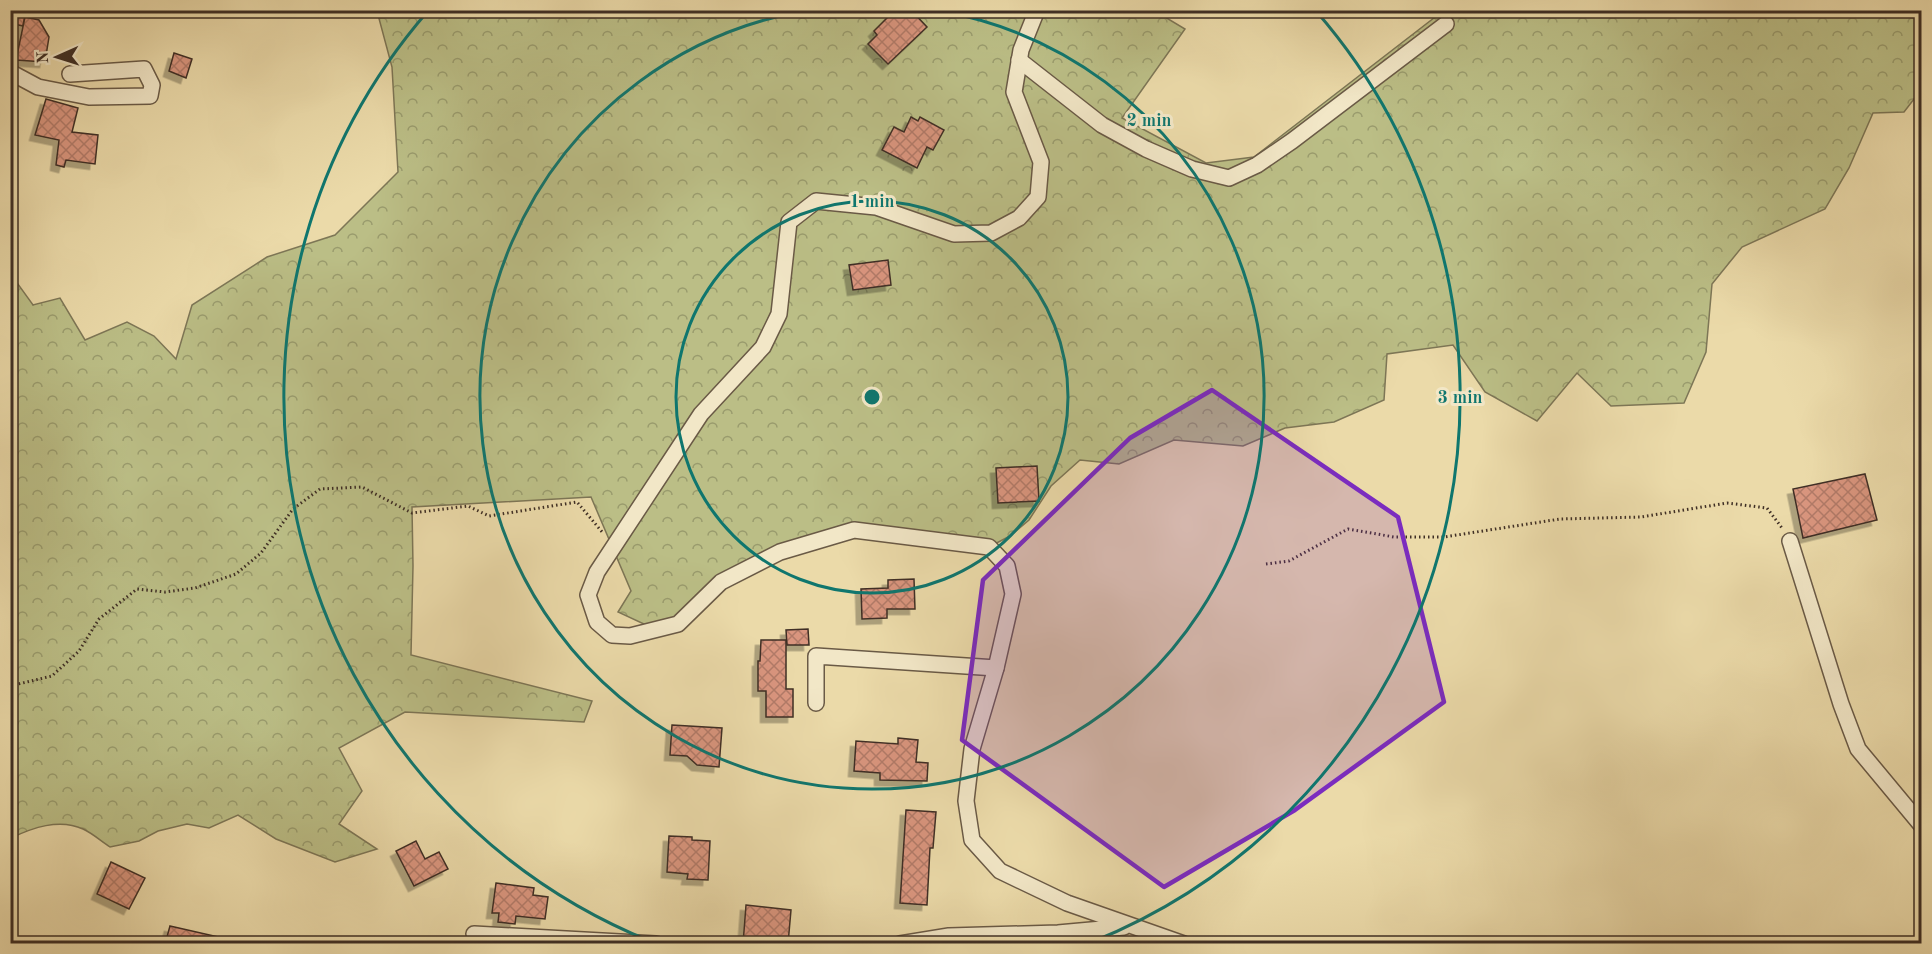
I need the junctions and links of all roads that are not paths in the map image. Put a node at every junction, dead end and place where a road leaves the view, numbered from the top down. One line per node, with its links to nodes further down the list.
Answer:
1 (1037, 10): 3 (street)
2 (1446, 24): 3 (street)
3 (1019, 60): 7 (street)
4 (10, 72): 5 (street)
5 (70, 74)
6 (1790, 541): 9 (street)
7 (996, 668): 8 (street); 10 (street)
8 (816, 703)
9 (1922, 826)
10 (1131, 926): 13 (street); 14 (street)
11 (474, 934): 12 (street)
12 (656, 944)
13 (900, 944)
14 (1184, 944)

